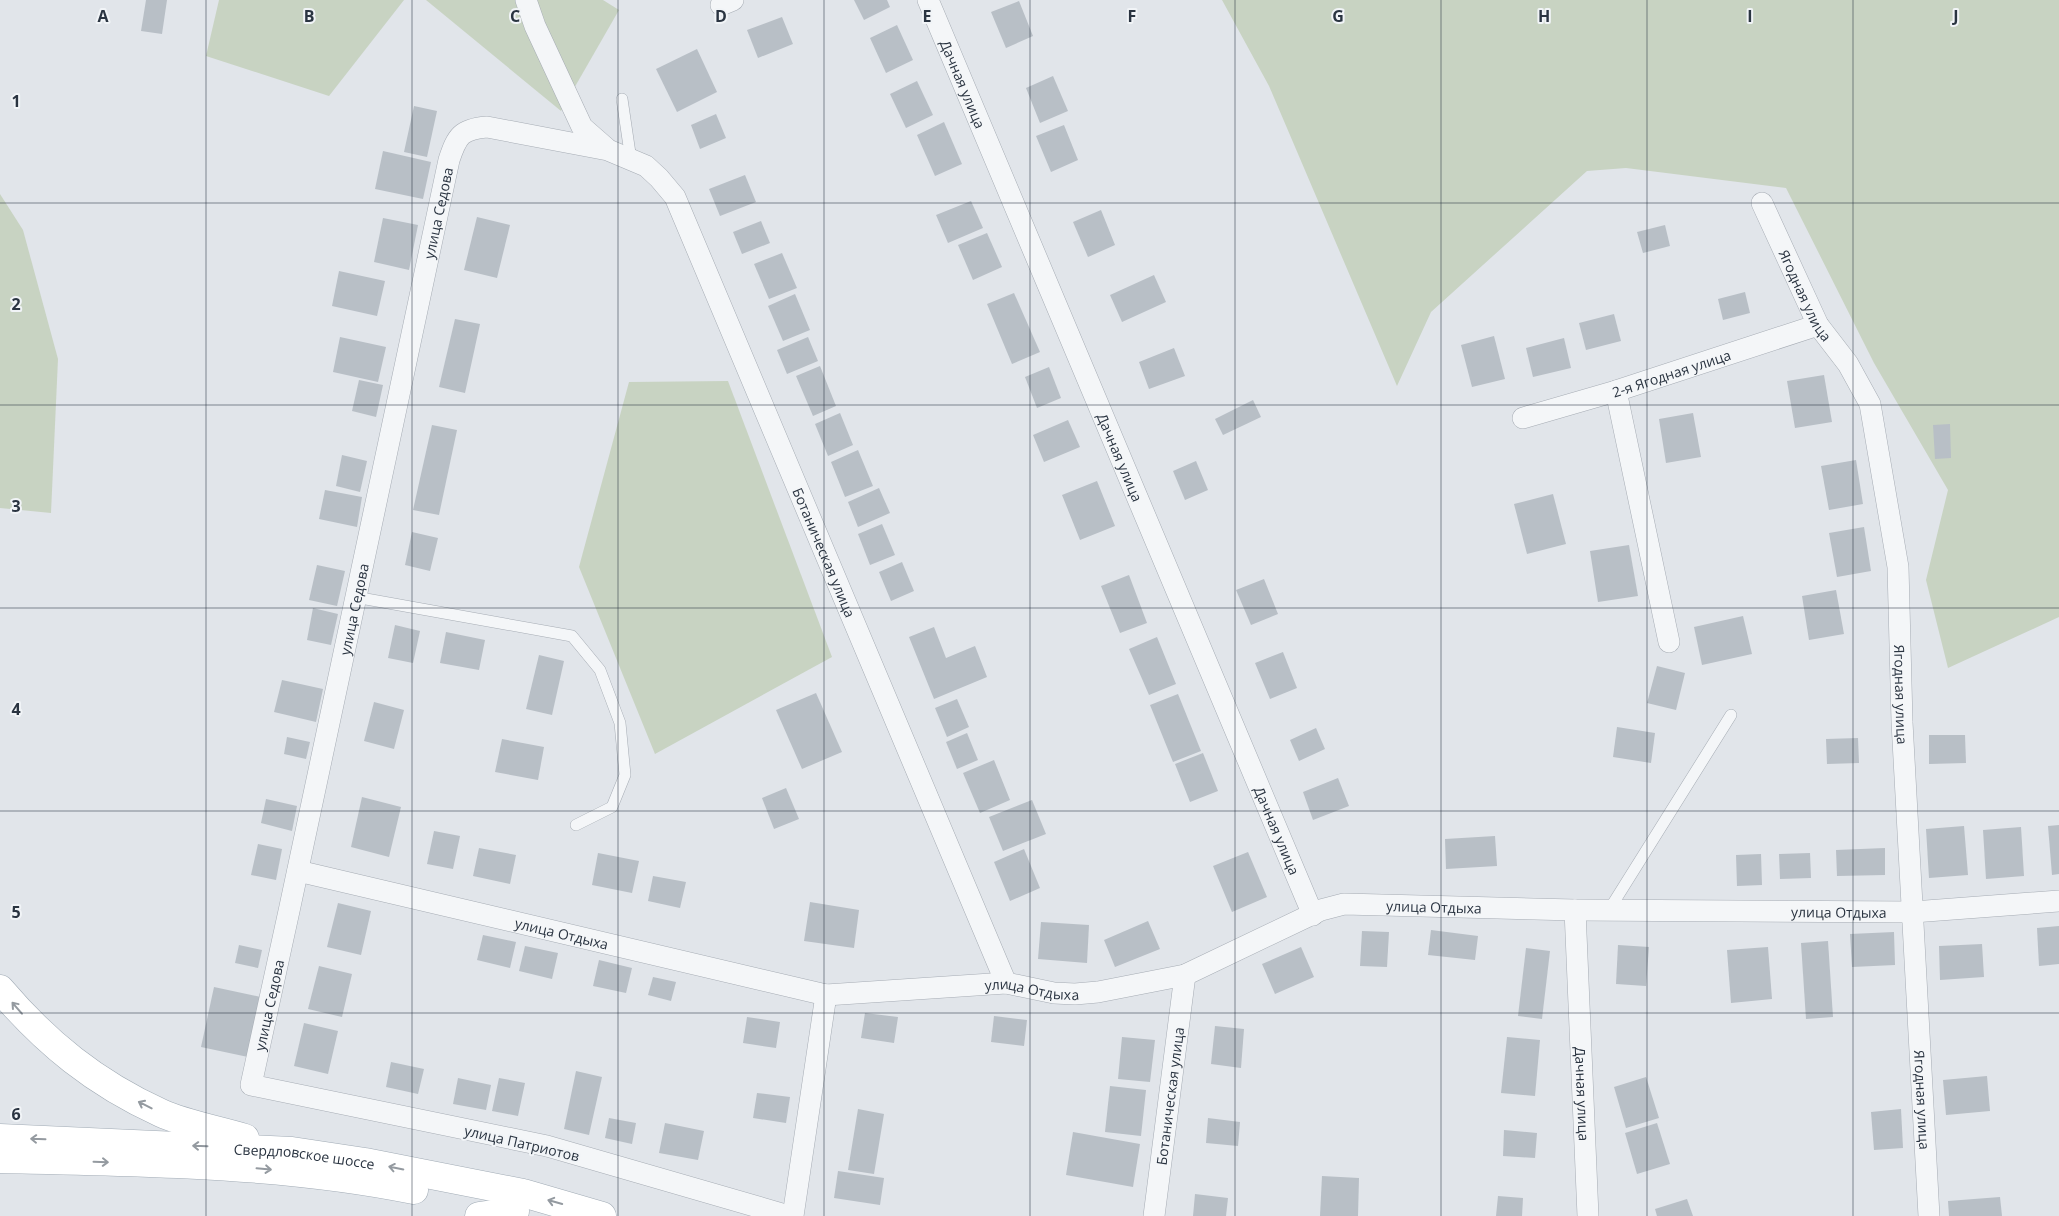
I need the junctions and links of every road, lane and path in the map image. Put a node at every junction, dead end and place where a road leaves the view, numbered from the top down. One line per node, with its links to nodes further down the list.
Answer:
1 (526, 0): 4 (street)
2 (928, 0): 19 (street, Дачная улица)
3 (622, 99): 5 (lane)
4 (608, 150): 5 (street, Ботаническая улица); 10 (street, улица Седова)
5 (631, 160): 21 (street, Ботаническая улица)
6 (1762, 203): 7 (street, Ягодная улица)
7 (1818, 325): 8 (street, 2-я Ягодная улица); 18 (street, Ягодная улица)
8 (1616, 392): 9 (street, 2-я Ягодная улица); 11 (street)
9 (1523, 418)
10 (355, 597): 13 (lane); 14 (street, улица Седова)
11 (1669, 642)
12 (1731, 715): 17 (lane)
13 (576, 825)
14 (298, 871): 23 (street, улица Отдыха); 24 (street, улица Седова)
15 (2059, 901): 18 (street, улица Отдыха)
16 (1575, 910): 17 (street, улица Отдыха); 19 (street, улица Отдыха); 34 (street, Дачная улица)
17 (1609, 910): 18 (street, улица Отдыха)
18 (1913, 912): 35 (street, Ягодная улица)
19 (1313, 915): 20 (street, улица Отдыха)
20 (1185, 975): 21 (street, улица Отдыха); 33 (street, Ботаническая улица)
21 (1006, 983): 23 (street, улица Отдыха)
22 (0, 988): 26 (main road, one-way to 22)
23 (826, 995): 32 (street)
24 (250, 1086): 31 (street, улица Патриотов)
25 (0, 1138): 26 (main road, Свердловское шоссе, one-way to 25)
26 (292, 1151): 30 (main road, Свердловское шоссе, one-way to 26)
27 (0, 1159): 28 (main road, Свердловское шоссе, one-way to 28)
28 (525, 1213): 29 (main road)
29 (479, 1216)
30 (602, 1216)
31 (789, 1216)
32 (793, 1216)
33 (1154, 1216)
34 (1588, 1216)
35 (1929, 1216)

